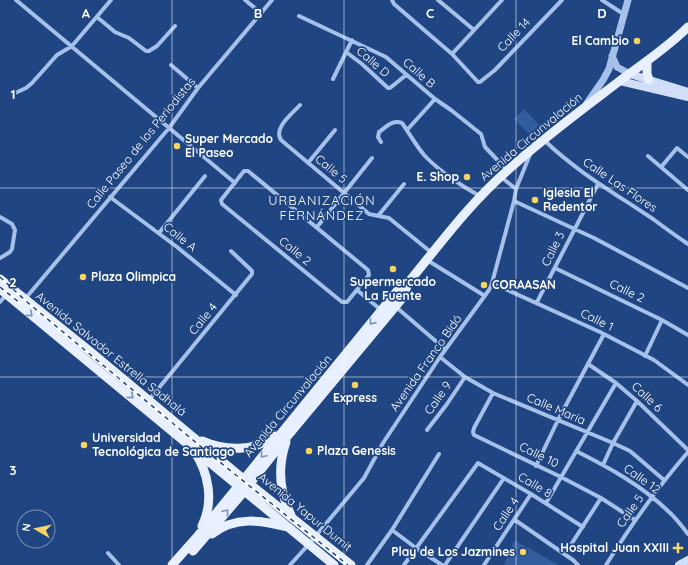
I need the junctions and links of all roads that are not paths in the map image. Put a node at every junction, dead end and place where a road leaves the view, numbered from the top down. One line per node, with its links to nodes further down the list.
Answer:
1 (111, 0): 14 (street)
2 (244, 0): 11 (street)
3 (272, 0): 11 (street, Calle Paseo de los Periodistas)
4 (502, 0): 17 (street)
5 (562, 0): 21 (street, Calle 14)
6 (602, 0): 12 (street)
7 (628, 0): 12 (street)
8 (19, 1): 19 (street)
9 (392, 1): 21 (street)
10 (440, 1): 17 (street)
11 (261, 14): 31 (street, Calle Paseo de los Periodistas)
12 (625, 15): 22 (street)
13 (299, 16): 18 (street, Calle B)
14 (97, 17): 15 (street); 19 (street)
15 (175, 26)
16 (688, 27): 23 (main road, Avenida Circunvalación)
17 (474, 30): 21 (street)
18 (352, 40): 20 (street); 27 (street, Calle B)
19 (72, 46): 33 (street); 38 (street)
20 (346, 52): 27 (street, Calle D); 28 (street)
21 (452, 54)
22 (612, 56): 25 (street); 26 (street)
23 (647, 61): 26 (main road, Avenida Circunvalación); 29 (main road)
24 (171, 66): 31 (street)
25 (609, 69): 30 (street); 37 (street)
26 (630, 74): 29 (main road); 30 (main road, Avenida Circunvalación)
27 (406, 75): 35 (street, Calle B)
28 (333, 79)
29 (650, 80): 32 (main road)
30 (620, 81): 34 (main road); 37 (main road, Avenida Circunvalación)
31 (198, 88): 38 (street, Calle Paseo de los Periodistas)
32 (688, 92)
33 (13, 94)
34 (688, 97)
35 (434, 99): 40 (street); 49 (street, Calle B)
36 (300, 105): 47 (street, Calle 5)
37 (581, 110): 41 (main road, Avenida Circunvalación)
38 (169, 128): 51 (street); 58 (street, Calle Paseo de los Periodistas)
39 (335, 130): 47 (street)
40 (407, 130): 42 (street); 57 (street)
41 (544, 140): 43 (main road, Avenida Circunvalación); 53 (street, Calle Las Flores)
42 (381, 142)
43 (533, 148): 49 (main road, Avenida Circunvalación); 54 (street, Avenida Franco Bidó)
44 (648, 156): 48 (street)
45 (688, 157): 48 (street)
46 (372, 158): 56 (street)
47 (308, 163): 56 (street, Calle 5)
48 (662, 166): 55 (street)
49 (504, 173): 54 (street, Calle B); 57 (main road, Avenida Circunvalación)
50 (205, 176): 64 (street)
51 (235, 183): 62 (street); 74 (street, Calle 2)
52 (404, 184): 61 (street)
53 (598, 184): 63 (street, Calle 3); 65 (street, Calle Las Flores)
54 (516, 189): 59 (street, Avenida Franco Bidó)
55 (688, 190)
56 (345, 194): 61 (street, Calle 5); 62 (street)
57 (480, 196): 67 (main road, Avenida Circunvalación)
58 (110, 197): 64 (street, Calle A); 78 (street, Calle Paseo de los Periodistas)
59 (514, 200): 63 (street); 72 (street, Avenida Franco Bidó)
60 (0, 216): 68 (street)
61 (378, 216): 67 (street, Calle 5)
62 (317, 227): 74 (street)
63 (574, 228): 69 (street, Calle 3); 73 (street)
64 (159, 234): 76 (street, Calle A)
65 (688, 244)
66 (231, 251): 76 (street, Calle 4)
67 (429, 257): 71 (main road, Avenida Circunvalación); 77 (street, Calle 5)
68 (0, 258)
69 (555, 268): 80 (street, Calle 3); 83 (street, Calle 2)
70 (0, 279): 78 (main road, Avenida Salvador Estrella Sadhalá)
71 (408, 283): 81 (main road, Avenida Circunvalación); 82 (main road, Avenida Circunvalación)
72 (492, 283): 77 (street, Avenida Franco Bidó); 80 (street, Calle 1)
73 (688, 288)
74 (357, 290): 82 (street)
75 (3, 292): 79 (street); 100 (main road, Avenida Salvador Estrella Sadhalá, one-way to 100)
76 (236, 295): 94 (street, Calle 4)
77 (485, 296): 86 (street, Avenida Franco Bidó)
78 (24, 299): 94 (main road, Avenida Salvador Estrella Sadhalá)
79 (0, 302)
80 (537, 302): 84 (street, Calle 1)
81 (396, 306): 82 (main road, Avenida Circunvalación); 86 (street)
82 (385, 313): 98 (main road, Avenida Circunvalación)
83 (662, 320): 85 (street, Calle 2); 87 (street)
84 (604, 334): 87 (street, Calle 1); 89 (street)
85 (688, 335)
86 (445, 349): 88 (street, Avenida Franco Bidó)
87 (645, 356): 92 (street, Calle 1)
88 (440, 357): 90 (street, Calle María); 123 (street, Avenida Franco Bidó)
89 (588, 364): 91 (street, Calle 6); 96 (street)
90 (464, 376): 93 (street, Calle María); 97 (street, Calle 9)
91 (616, 382): 95 (street, Calle 6); 99 (street)
92 (688, 385)
93 (493, 393): 96 (street, Calle María); 106 (street, Calle 10)
94 (149, 400): 100 (main road, Avenida Salvador Estrella Sadhalá)
95 (637, 401): 101 (street); 103 (street, Calle 6)
96 (558, 420): 99 (street, Calle María); 106 (street)
97 (427, 430)
98 (287, 431): 100 (main road); 110 (main road, Avenida Circunvalación); 115 (main road)
99 (587, 432): 101 (street, Calle María); 102 (street)
100 (191, 440): 110 (main road, Avenida Salvador Estrella Sadhalá); 122 (main road)
101 (613, 443): 105 (street); 109 (street, Calle María)
102 (576, 450): 105 (street, Calle 12); 107 (street)
103 (688, 451): 109 (street, Calle 5)
104 (439, 454): 120 (street)
105 (603, 465): 112 (street, Calle 12)
106 (536, 466): 107 (street, Calle 10)
107 (561, 477): 113 (street, Calle 10); 114 (street)
108 (504, 478): 111 (street, Calle 8); 124 (street, Calle 8); 137 (street)
109 (664, 480): 112 (street, Calle 5)
110 (244, 484): 115 (main road, Avenida Yapur Dumit); 119 (main road, Avenida Yapur Dumit); 122 (main road, Avenida Circunvalación)
111 (531, 494): 114 (street, Calle 8); 116 (street, Calle 4)
112 (652, 497): 117 (street, Calle 5); 121 (street, Calle 12)
113 (601, 498): 117 (street, Calle 10); 118 (street)
114 (546, 503): 118 (street, Calle 8)
115 (292, 518): 123 (main road, Avenida Yapur Dumit)
116 (515, 520): 126 (street); 138 (street, Calle 4)
117 (634, 520): 140 (street, Calle 5)
118 (583, 526): 126 (street)
119 (289, 528): 122 (main road); 123 (main road, Avenida Yapur Dumit)
120 (392, 530): 124 (street); 134 (street)
121 (688, 534)
122 (199, 540): 129 (main road, Avenida Circunvalación); 130 (main road, Avenida Circunvalación)
123 (312, 540): 131 (street, Avenida Franco Bidó); 132 (main road, Avenida Yapur Dumit); 133 (main road, Avenida Yapur Dumit)
124 (416, 548): 135 (street); 136 (street)
125 (108, 553): 128 (street)
126 (566, 554): 139 (street)
127 (688, 560): 141 (main road)
128 (119, 565)
129 (172, 565)
130 (180, 565)
131 (290, 565)
132 (334, 565)
133 (352, 565)
134 (367, 565)
135 (404, 565)
136 (442, 565)
137 (445, 565)
138 (484, 565)
139 (578, 565)
140 (606, 565)
141 (679, 565)

